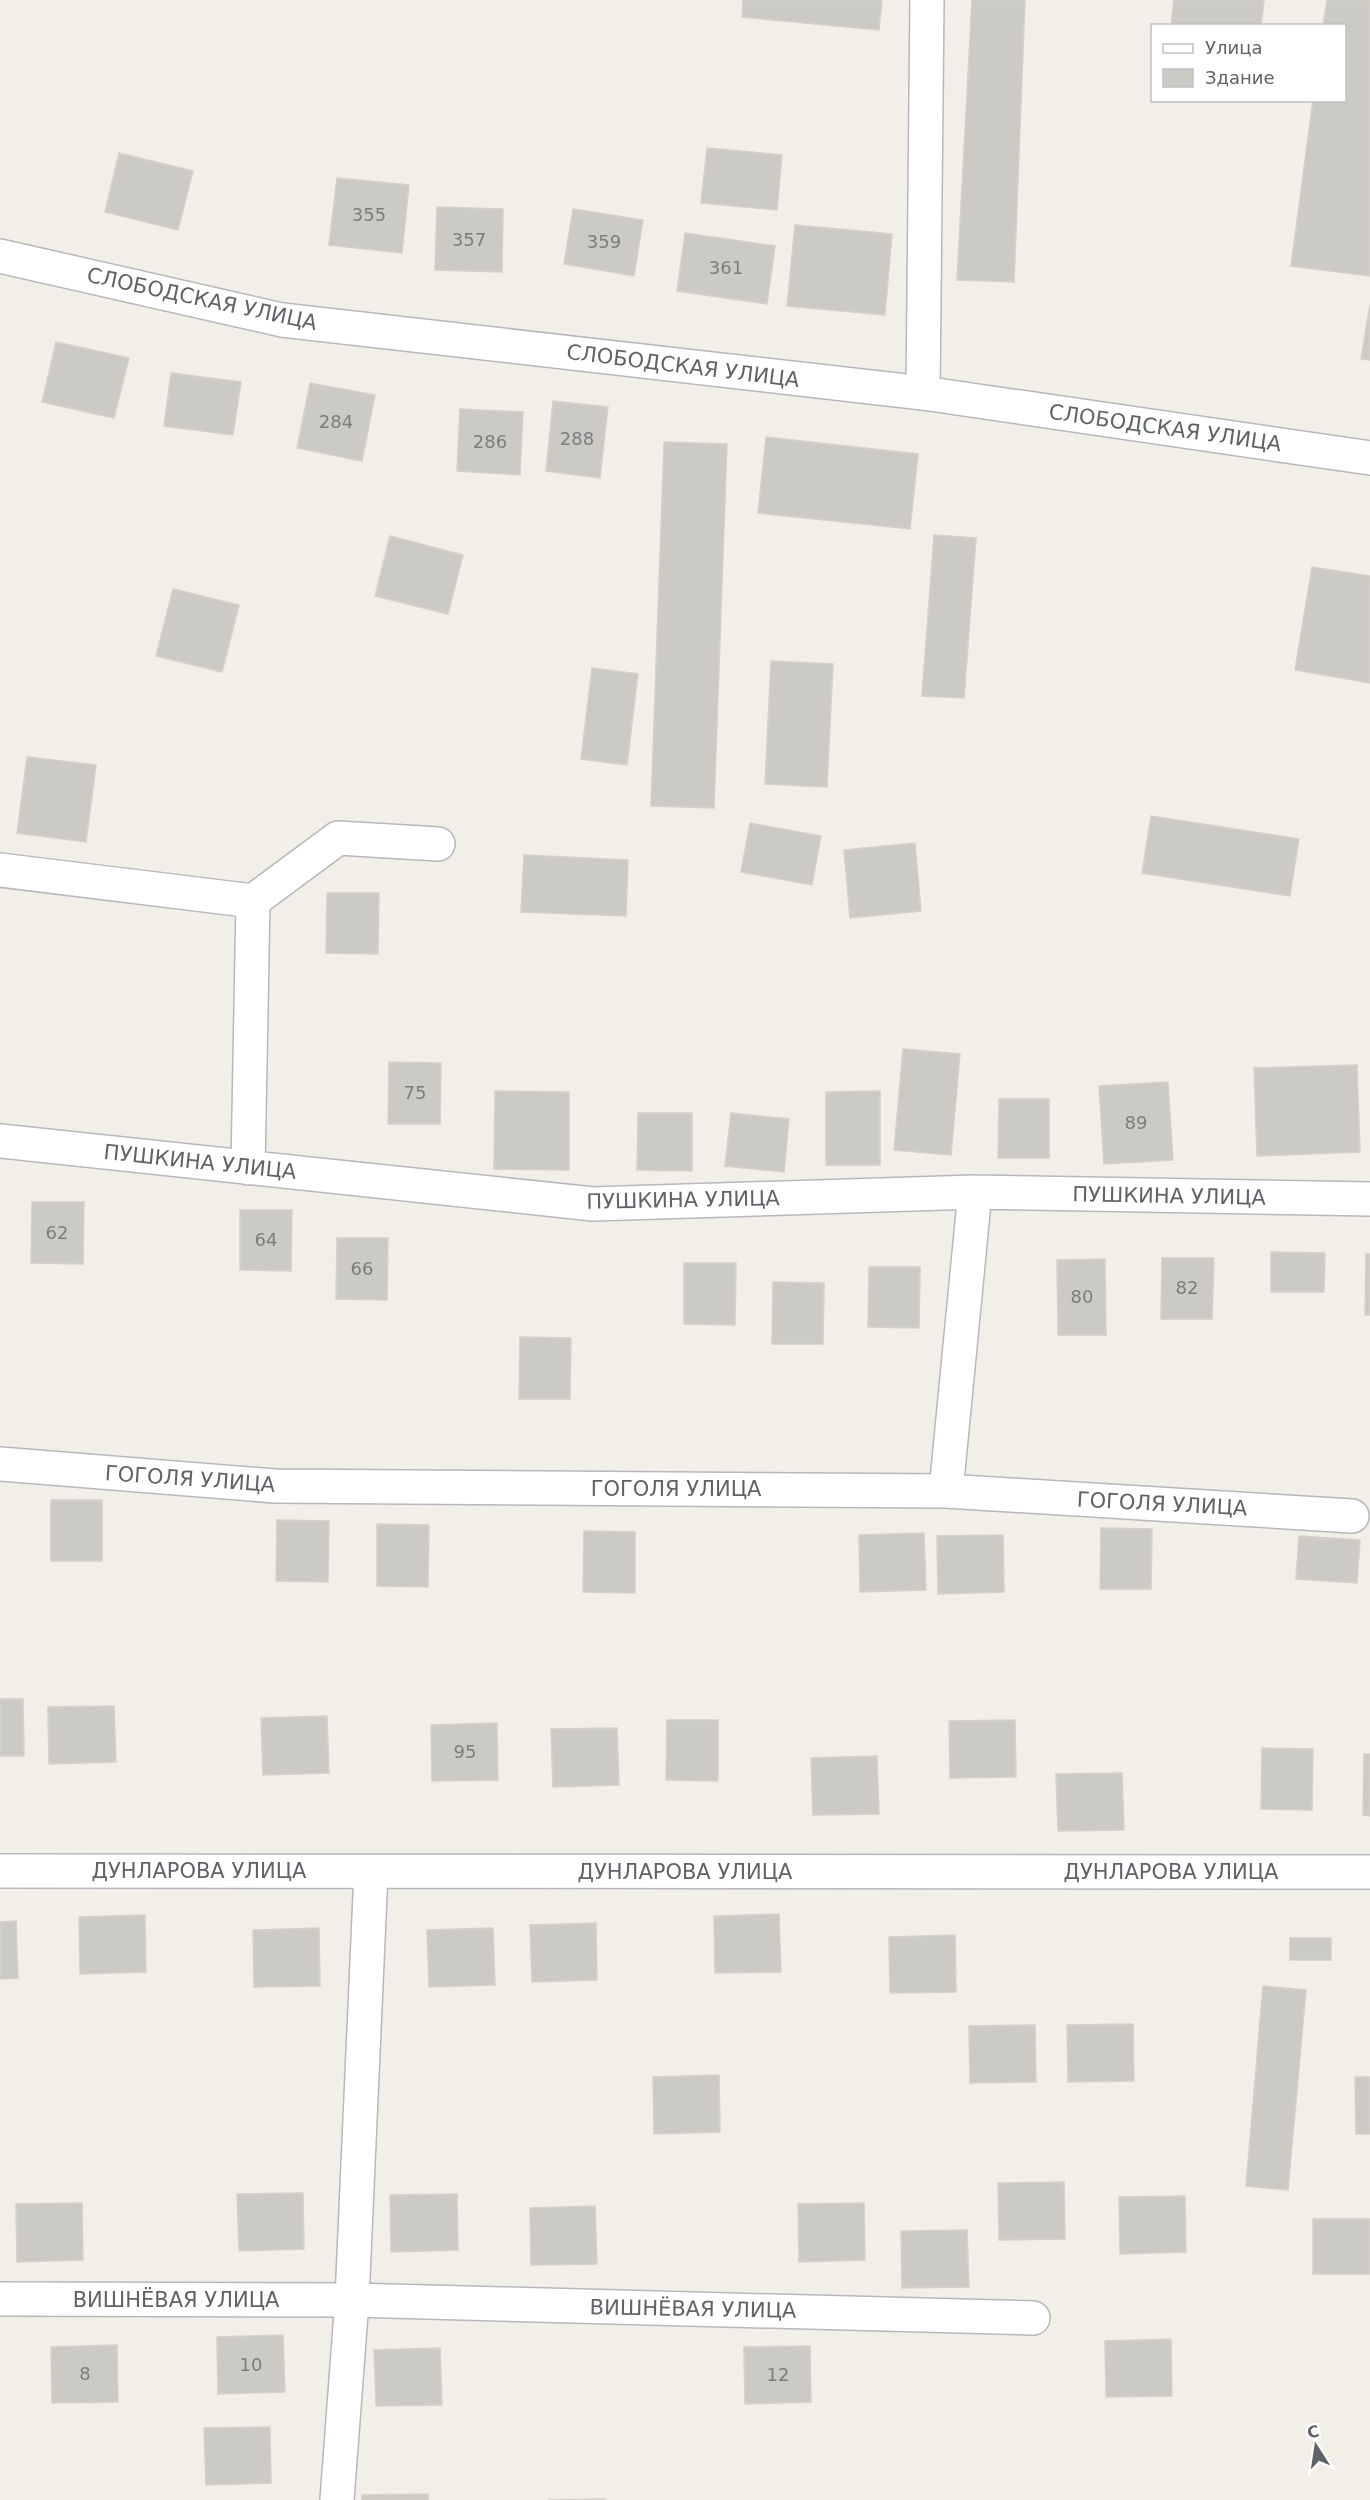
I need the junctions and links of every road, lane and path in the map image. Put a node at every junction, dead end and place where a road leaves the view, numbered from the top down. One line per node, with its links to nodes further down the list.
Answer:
1 (927, 0): 3 (street)
2 (0, 256): 3 (street, СЛОБОДСКАЯ УЛИЦА)
3 (923, 393): 4 (street, СЛОБОДСКАЯ УЛИЦА)
4 (1370, 458)
5 (438, 844): 7 (street)
6 (0, 870): 7 (street)
7 (253, 901): 9 (street)
8 (0, 1141): 9 (street, ПУШКИНА УЛИЦА)
9 (248, 1167): 10 (street, ПУШКИНА УЛИЦА)
10 (975, 1192): 11 (street, ПУШКИНА УЛИЦА); 13 (street)
11 (1370, 1199)
12 (0, 1464): 13 (street, ГОГОЛЯ УЛИЦА)
13 (946, 1491): 14 (street, ГОГОЛЯ УЛИЦА)
14 (1352, 1516)
15 (0, 1871): 16 (street, ДУНЛАРОВА УЛИЦА)
16 (371, 1872): 17 (street, ДУНЛАРОВА УЛИЦА); 19 (street)
17 (1370, 1872)
18 (0, 2299): 19 (street, ВИШНЁВАЯ УЛИЦА)
19 (352, 2300): 20 (street, ВИШНЁВАЯ УЛИЦА); 21 (street)
20 (1033, 2318)
21 (337, 2500)

